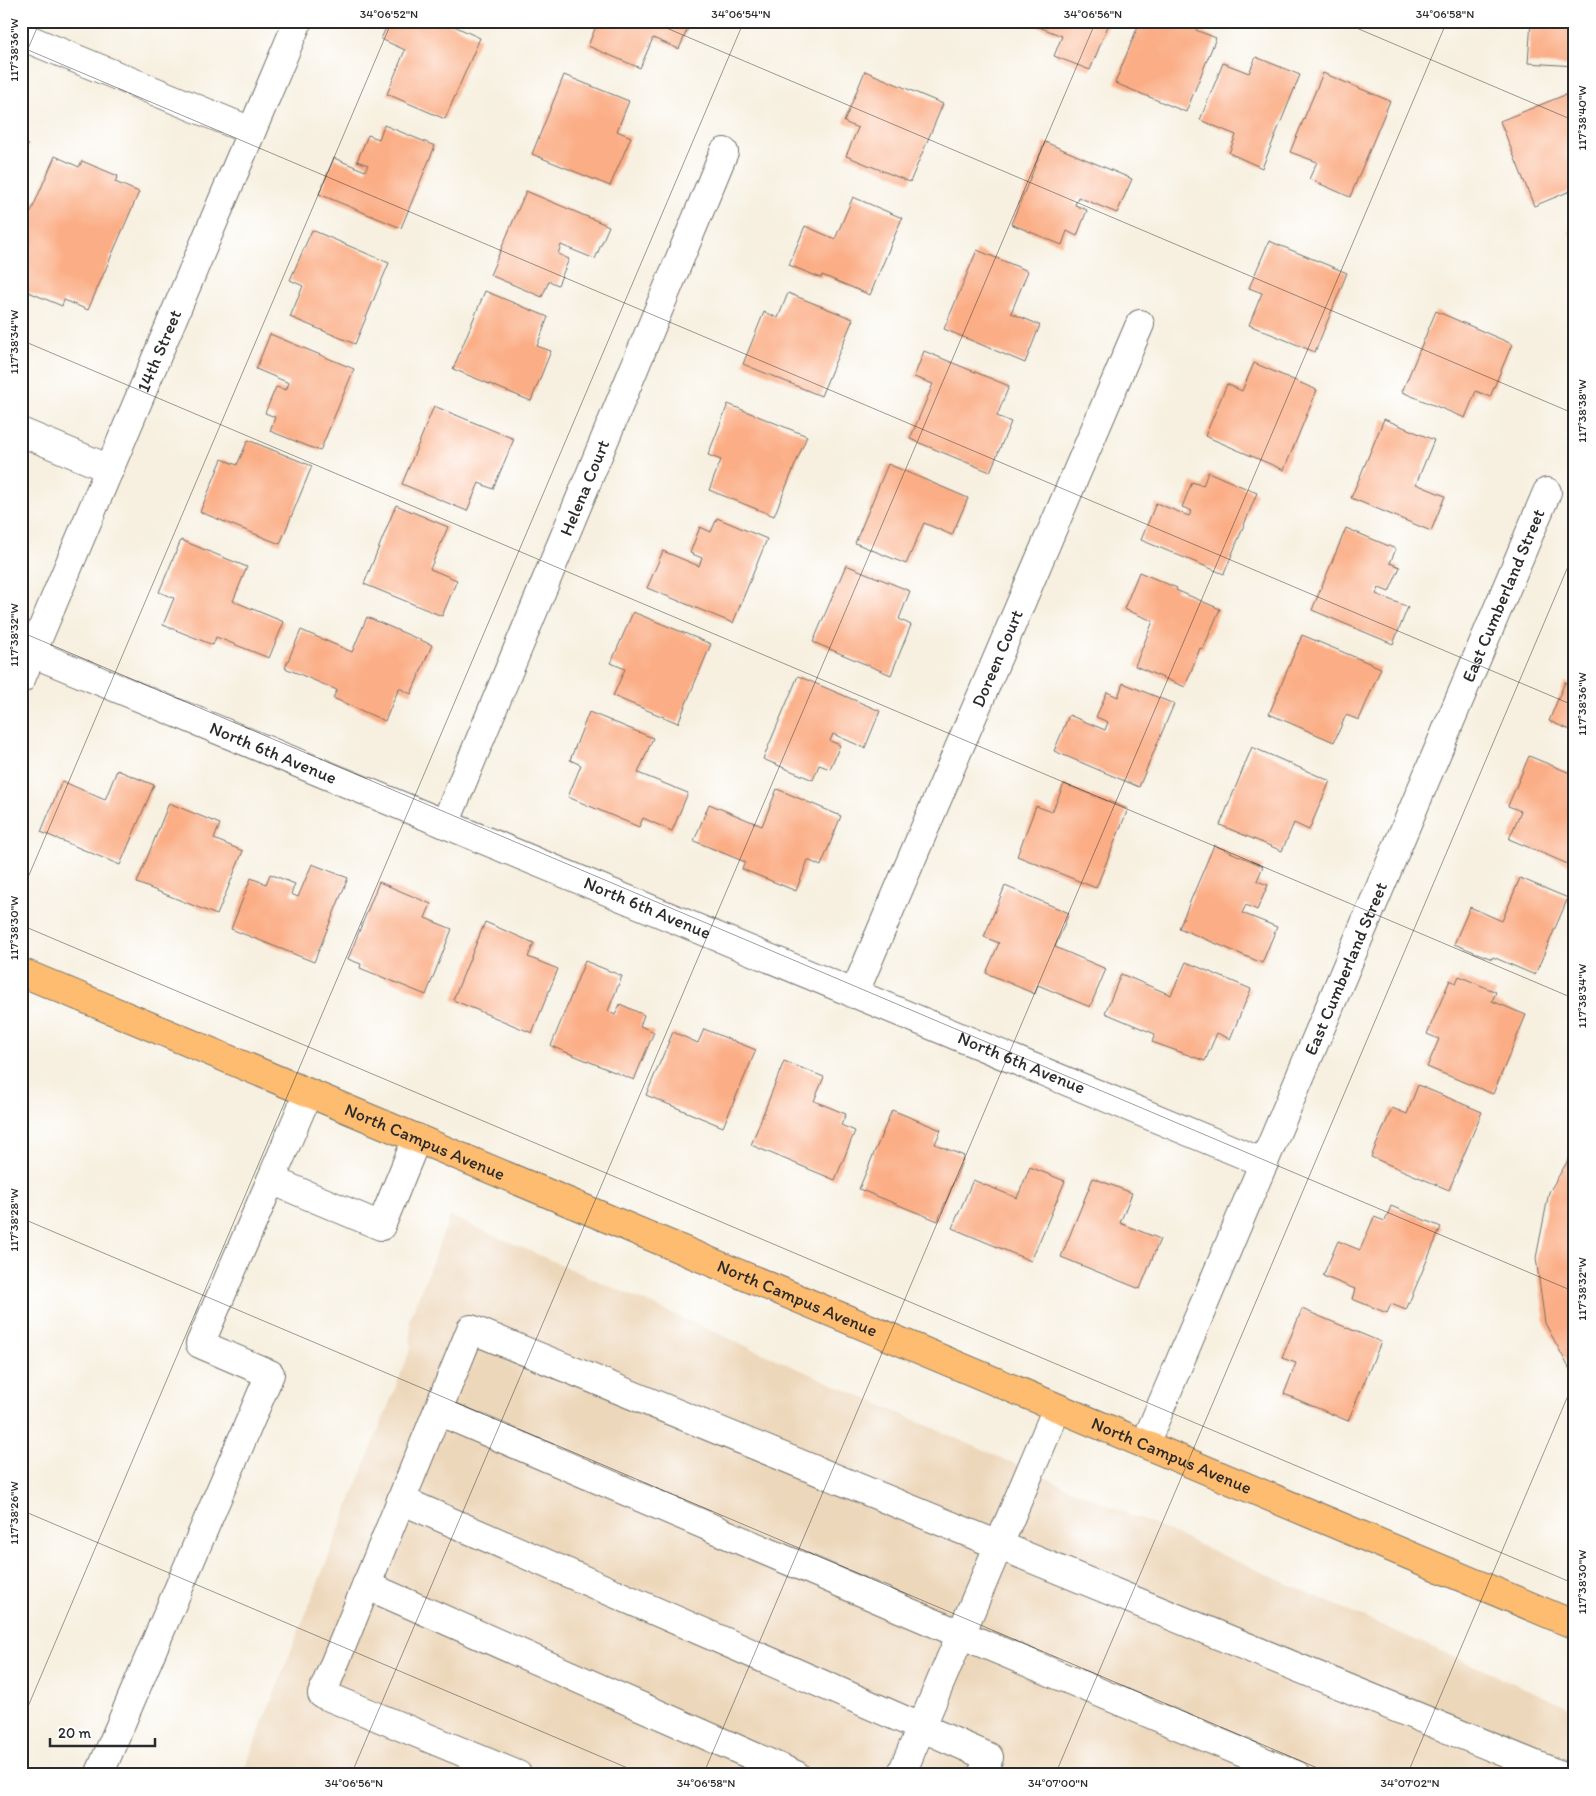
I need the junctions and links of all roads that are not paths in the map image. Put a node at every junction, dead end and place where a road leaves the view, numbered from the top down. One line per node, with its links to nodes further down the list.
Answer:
1 (298, 21): 3 (street, 14th Street)
2 (21, 36): 3 (street)
3 (251, 132): 7 (street, 14th Street)
4 (724, 152): 11 (street, Helena Court)
5 (1140, 324): 13 (street, Doreen Court)
6 (21, 432): 7 (street)
7 (110, 469): 9 (street, 14th Street)
8 (1547, 492): 16 (street, East Cumberland Street)
9 (32, 653): 10 (street, 14th Street); 11 (street, North 6th Avenue)
10 (21, 679)
11 (445, 824): 13 (street, North 6th Avenue)
12 (21, 972): 14 (main road, North Campus Avenue)
13 (854, 994): 16 (street, North 6th Avenue)
14 (308, 1093): 15 (main road, North Campus Avenue); 17 (street)
15 (416, 1138): 17 (street); 18 (main road, North Campus Avenue)
16 (1264, 1163): 20 (street, East Cumberland Street)
17 (271, 1180): 27 (street)
18 (1057, 1408): 20 (main road, North Campus Avenue); 22 (street)
19 (438, 1411): 21 (street); 22 (street); 25 (street)
20 (1145, 1444): 24 (main road, North Campus Avenue)
21 (401, 1500): 23 (street); 26 (street)
22 (998, 1545): 25 (street); 33 (street)
23 (366, 1585): 28 (street); 29 (street)
24 (1575, 1625)
25 (960, 1634): 26 (street); 32 (street)
26 (921, 1727): 30 (street); 31 (street)
27 (100, 1775)
28 (518, 1775)
29 (796, 1775)
30 (901, 1775)
31 (982, 1775)
32 (1296, 1775)
33 (1560, 1775)

